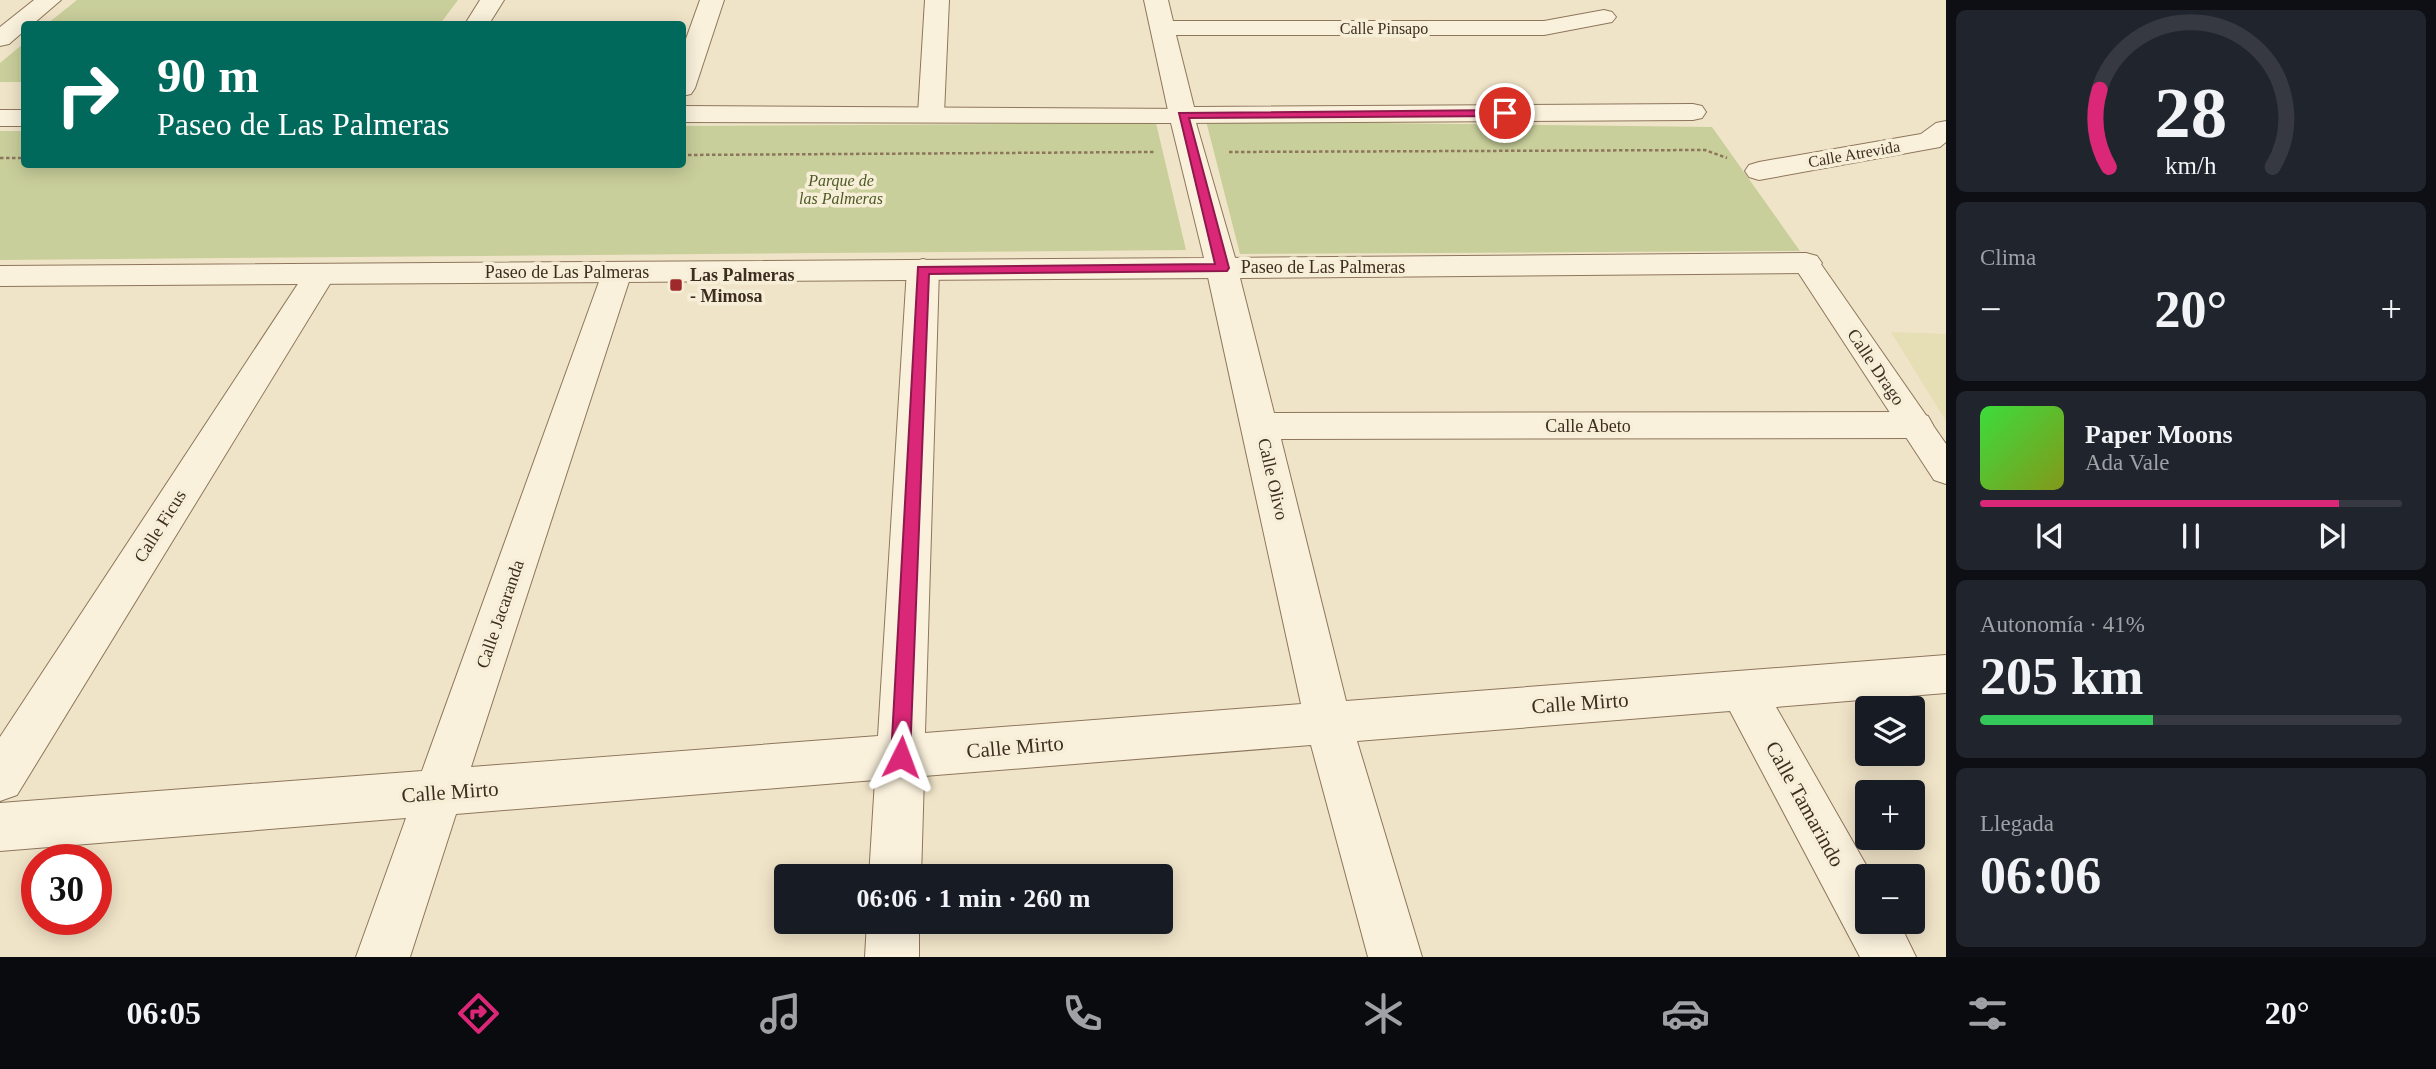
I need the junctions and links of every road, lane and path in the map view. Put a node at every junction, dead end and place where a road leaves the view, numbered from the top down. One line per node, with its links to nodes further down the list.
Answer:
1 (50, 0): 7 (street)
2 (492, 0): 8 (street)
3 (712, 0): 12 (street)
4 (937, 0): 15 (street)
5 (1156, 0): 10 (street, Calle Olivo)
6 (1604, 17): 10 (street, Calle Pinsapo)
7 (23, 21)
8 (479, 21)
9 (21, 23): 11 (street)
10 (1163, 28): 16 (street, Calle Olivo)
11 (0, 39)
12 (686, 76)
13 (1693, 112): 16 (street)
14 (686, 114): 15 (street)
15 (931, 114): 16 (street)
16 (1182, 115): 24 (street, Calle Olivo)
17 (0, 118): 18 (street)
18 (21, 118)
19 (1946, 130): 22 (street, Calle Atrevida)
20 (0, 158): 21 (path)
21 (21, 158)
22 (1759, 171)
23 (1806, 263): 24 (street, Paseo de Las Palmeras); 29 (street, Calle Drago)
24 (1222, 268): 25 (street, Paseo de Las Palmeras); 30 (street, Calle Olivo)
25 (923, 270): 26 (street, Paseo de Las Palmeras); 35 (street)
26 (617, 272): 27 (street, Paseo de Las Palmeras); 37 (street, Calle Jacaranda)
27 (320, 274): 28 (street, Paseo de Las Palmeras); 36 (street, Calle Ficus)
28 (0, 275)
29 (1915, 425): 30 (street, Calle Abeto); 31 (street, Calle Drago)
30 (1261, 426): 34 (street, Calle Olivo)
31 (1946, 471)
32 (1946, 674): 33 (street, Calle Mirto)
33 (1742, 690): 34 (street, Calle Mirto); 40 (street, Calle Tamarindo)
34 (1328, 722): 35 (street, Calle Mirto); 45 (street, Calle Olivo)
35 (901, 757): 37 (street, Calle Mirto); 39 (street)
36 (0, 779)
37 (439, 792): 38 (street, Calle Mirto); 43 (street, Calle Jacaranda)
38 (0, 827)
39 (896, 864)
40 (1855, 896)
41 (893, 934): 44 (street)
42 (1876, 934): 46 (street, Calle Tamarindo)
43 (383, 957)
44 (892, 957)
45 (1395, 957)
46 (1889, 957)

